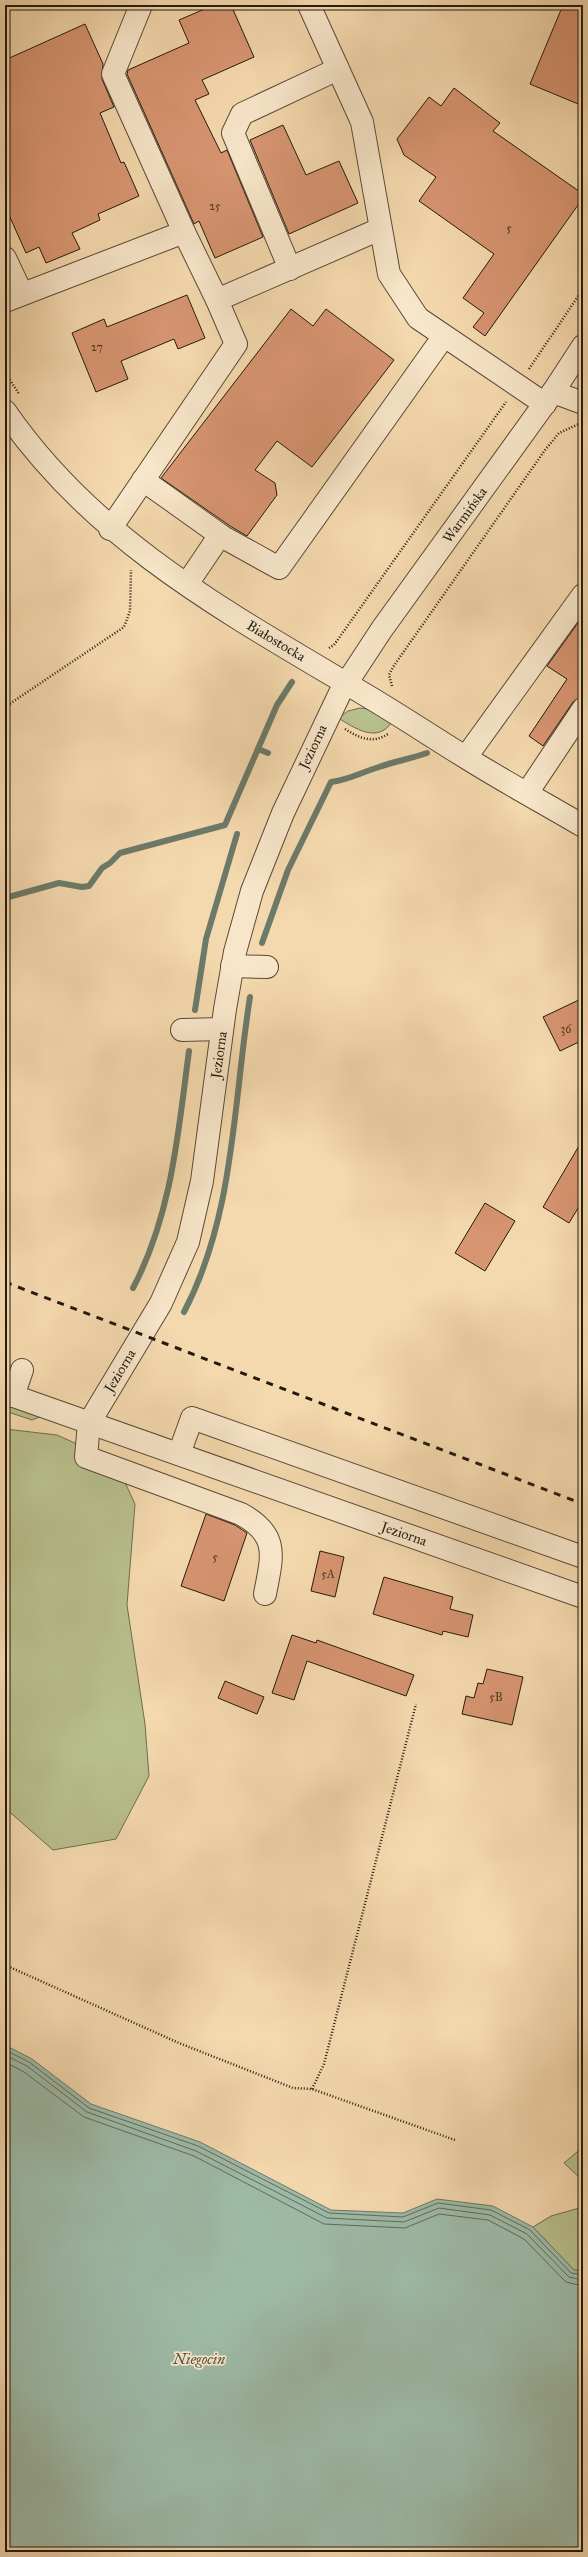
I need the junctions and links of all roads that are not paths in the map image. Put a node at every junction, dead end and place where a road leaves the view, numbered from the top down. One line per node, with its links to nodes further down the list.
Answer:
1 (141, 5): 5 (street)
2 (309, 5): 3 (street)
3 (338, 69): 4 (street); 7 (street)
4 (380, 229): 7 (street); 10 (street)
5 (184, 232): 8 (street); 9 (street)
6 (5, 258): 8 (street)
7 (290, 269): 9 (street)
8 (13, 297)
9 (217, 300): 15 (street)
10 (444, 336): 12 (street); 17 (street)
11 (583, 346): 12 (street, Warmińska)
12 (549, 398): 13 (street); 20 (street, Warmińska)
13 (583, 403)
14 (14, 406): 16 (street, Białostocka)
15 (143, 480): 16 (street); 17 (street)
16 (110, 528): 18 (street, Białostocka)
17 (220, 535): 18 (street)
18 (187, 584): 20 (street, Białostocka)
19 (583, 595): 22 (street)
20 (347, 683): 22 (street, Białostocka); 25 (street, Jeziorna)
21 (583, 710): 23 (street)
22 (466, 757): 23 (street, Białostocka)
23 (527, 793): 24 (street, Białostocka)
24 (583, 826)
25 (232, 966): 26 (street); 27 (street, Jeziorna)
26 (267, 967)
27 (222, 1029): 28 (street); 31 (street, Jeziorna)
28 (182, 1030)
29 (22, 1370): 30 (street)
30 (9, 1394): 31 (street, Jeziorna)
31 (89, 1423): 32 (street, Jeziorna); 34 (street)
32 (179, 1454): 33 (street); 35 (street, Jeziorna)
33 (583, 1557)
34 (265, 1594)
35 (583, 1597)

